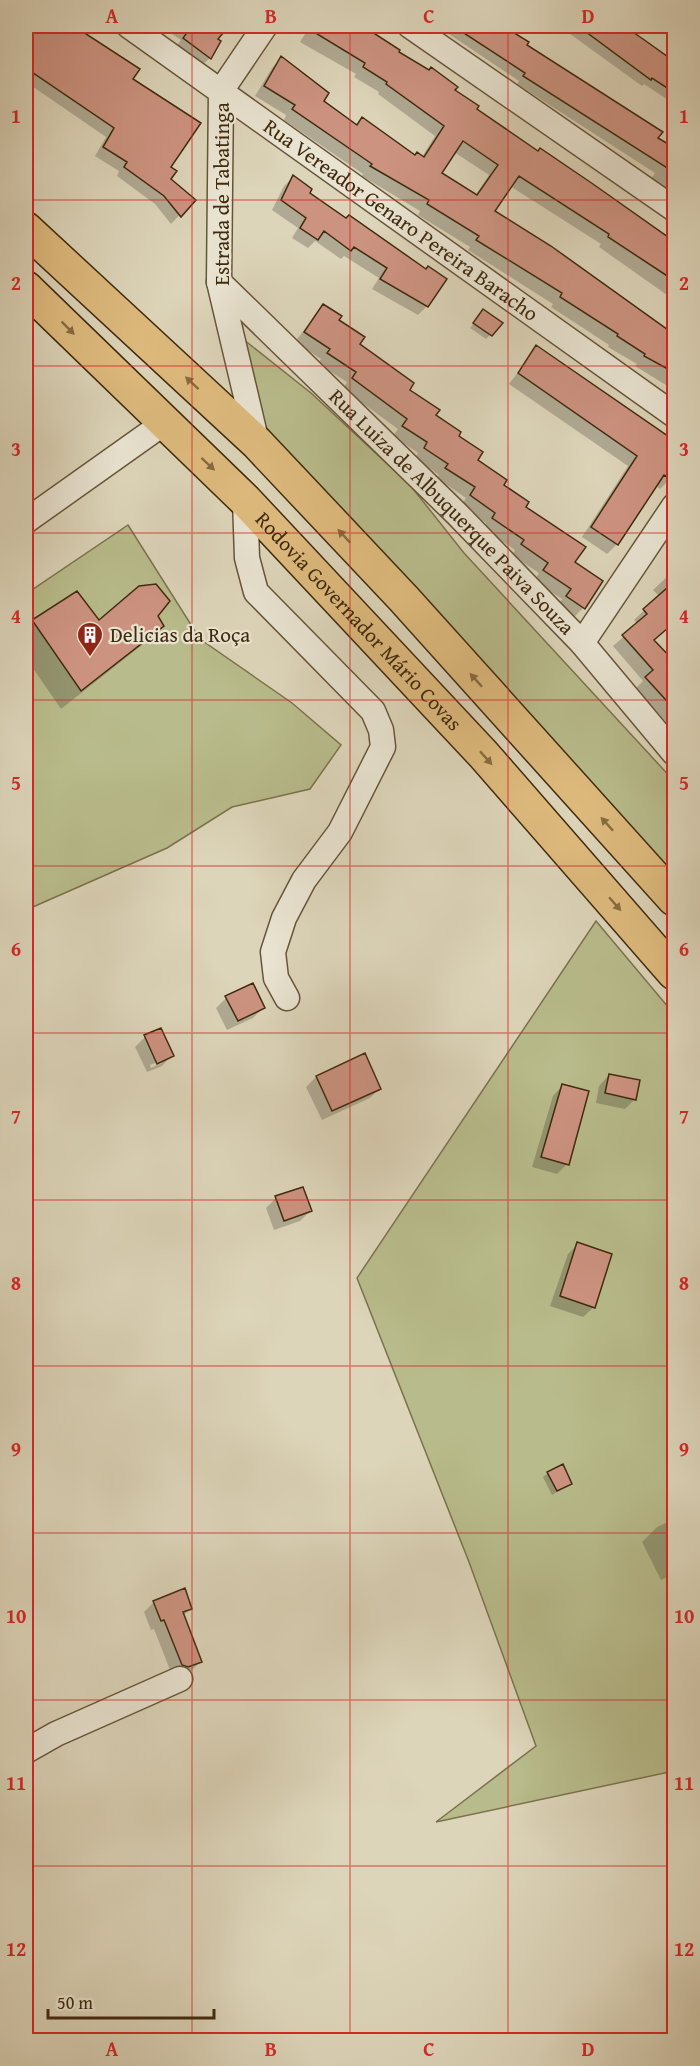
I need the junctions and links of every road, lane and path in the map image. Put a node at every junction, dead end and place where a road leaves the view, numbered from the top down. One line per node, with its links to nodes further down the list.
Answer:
1 (129, 26): 4 (street, Rua Vereador Genaro Pereira Baracho)
2 (265, 26): 4 (street, Estrada de Tabatinga)
3 (410, 26): 5 (street)
4 (221, 91): 7 (street, Estrada de Tabatinga); 9 (street, Rua Vereador Genaro Pereira Baracho)
5 (675, 209)
6 (26, 229): 11 (highway, one-way to 6)
7 (219, 282): 11 (street, Estrada de Tabatinga); 15 (street, Rua Luiza de Albuquerque Paiva Souza)
8 (26, 288): 10 (highway, Rodovia Governador Mário Covas, one-way to 10)
9 (675, 415)
10 (164, 423): 12 (highway, Rodovia Governador Mário Covas, one-way to 12); 14 (street)
11 (257, 443): 17 (highway, one-way to 11)
12 (245, 500): 18 (highway, Rodovia Governador Mário Covas, one-way to 18); 19 (street)
13 (675, 506): 15 (street)
14 (26, 521)
15 (582, 643): 16 (street, Rua Luiza de Albuquerque Paiva Souza)
16 (675, 753)
17 (675, 899)
18 (675, 973)
19 (287, 998)
20 (180, 1679): 21 (street)
21 (26, 1751)

